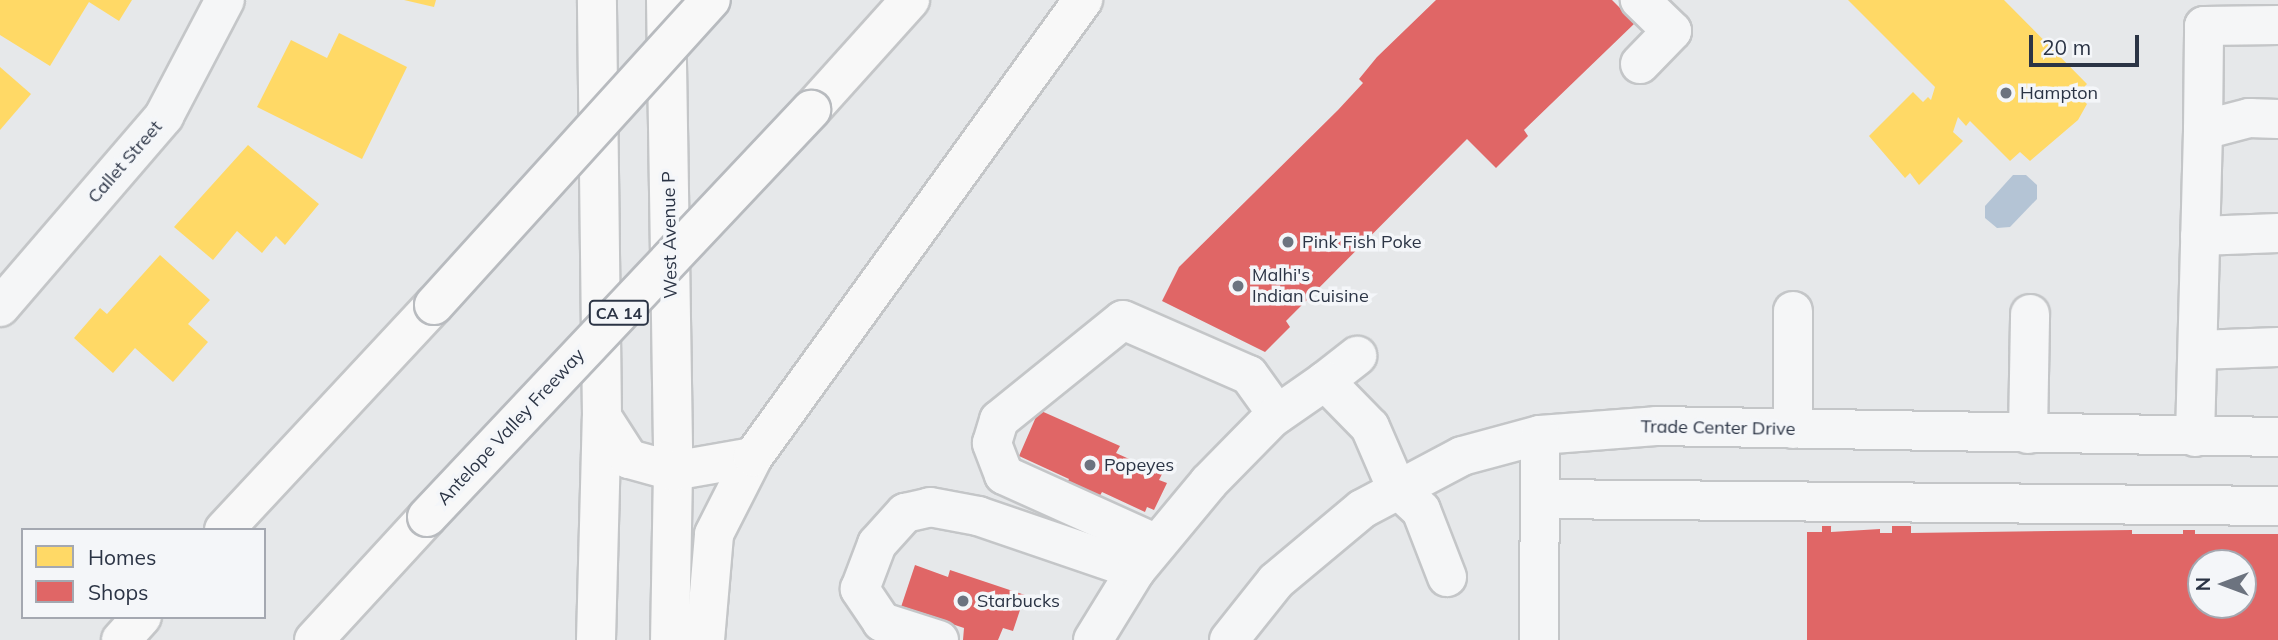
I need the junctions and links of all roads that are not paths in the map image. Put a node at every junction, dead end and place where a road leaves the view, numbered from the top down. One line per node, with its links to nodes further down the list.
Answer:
1 (225, 0): 14 (street, Callet Street)
2 (597, 0): 22 (main road)
3 (666, 0): 29 (main road, West Avenue P)
4 (711, 0): 33 (main road, bridge)
5 (910, 0): 38 (main road, Antelope Valley Freeway / CA 14, bridge)
6 (1083, 0): 28 (main road)
7 (1640, 0): 9 (street)
8 (2278, 25): 11 (street)
9 (1640, 64)
10 (2278, 118): 11 (street)
11 (2203, 130): 13 (street)
12 (2278, 233): 13 (street)
13 (2200, 236): 18 (street)
14 (0, 307)
15 (1793, 311): 23 (street)
16 (2030, 314): 24 (street)
17 (2278, 346): 18 (street)
18 (2198, 350): 26 (street)
19 (1357, 356): 20 (street)
20 (1325, 381): 21 (street); 30 (street)
21 (1277, 414): 34 (street); 34 (street)
22 (602, 417): 29 (main road); 39 (main road)
23 (1793, 429): 24 (street, Trade Center Drive); 25 (street, Trade Center Drive)
24 (2028, 434): 26 (street, Trade Center Drive)
25 (1540, 435): 30 (street, Trade Center Drive); 31 (street)
26 (2195, 437): 27 (street, Trade Center Drive)
27 (2278, 437)
28 (753, 457): 29 (main road); 41 (main road)
29 (673, 471): 40 (main road, West Avenue P)
30 (1396, 487): 35 (street); 44 (street, Trade Center Drive)
31 (1539, 499): 32 (street); 45 (street)
32 (2278, 506)
33 (226, 528)
34 (1147, 557): 42 (street); 43 (street)
35 (1447, 577)
36 (140, 619): 37 (main road)
37 (121, 640)
38 (314, 640)
39 (596, 640)
40 (670, 640)
41 (705, 640)
42 (939, 640)
43 (1093, 640)
44 (1229, 640)
45 (1538, 640)

